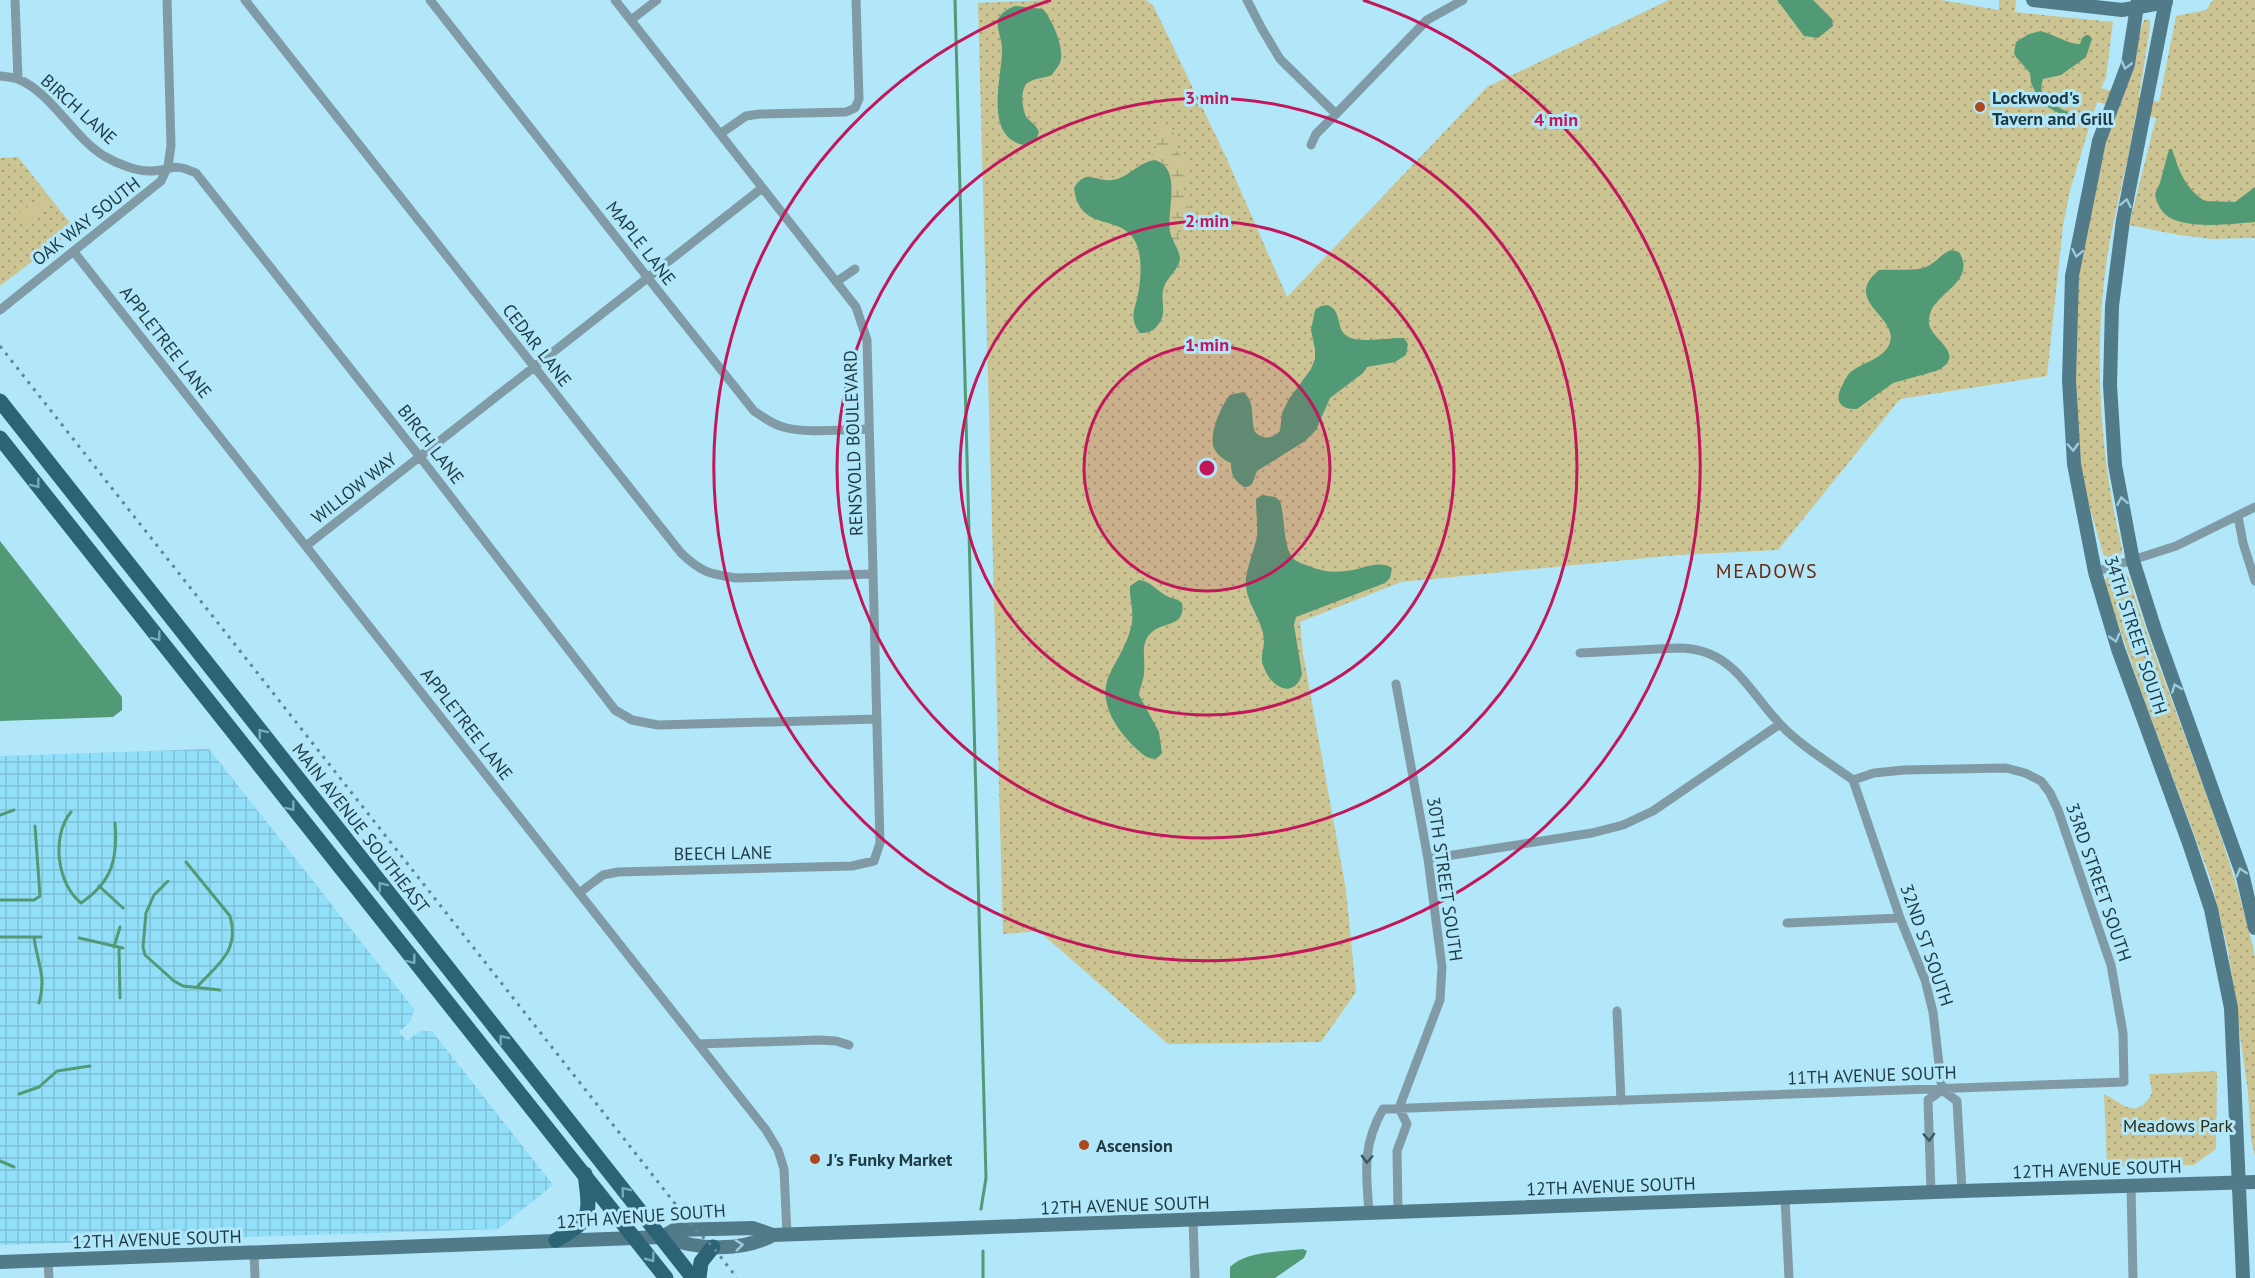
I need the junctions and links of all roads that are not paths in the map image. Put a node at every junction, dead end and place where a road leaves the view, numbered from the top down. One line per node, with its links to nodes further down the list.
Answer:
1 (15, 0): 15 (street)
2 (167, 0): 19 (street, OAK WAY SOUTH)
3 (245, 0): 26 (street, CEDAR LANE)
4 (430, 0): 23 (street, MAPLE LANE)
5 (615, 0): 13 (street, RENSVOLD BOULEVARD)
6 (657, 0): 13 (street)
7 (856, 0): 17 (street)
8 (1247, 0): 16 (street)
9 (1463, 0): 16 (street)
10 (2033, 0): 12 (street)
11 (2166, 1): 12 (street); 34 (street, 34TH STREET SOUTH, one-way to 11)
12 (2137, 4): 35 (street, 34TH STREET SOUTH, one-way to 35)
13 (631, 20): 17 (street, RENSVOLD BOULEVARD)
14 (0, 76): 15 (street, BIRCH LANE)
15 (18, 79): 19 (street, BIRCH LANE)
16 (1336, 114): 18 (street)
17 (720, 134): 20 (street, RENSVOLD BOULEVARD)
18 (1311, 145)
19 (168, 166): 21 (street, OAK WAY SOUTH); 30 (street, BIRCH LANE)
20 (762, 188): 23 (street, WILLOW WAY); 24 (street, RENSVOLD BOULEVARD)
21 (74, 252): 25 (street, OAK WAY SOUTH); 33 (street, APPLETREE LANE)
22 (855, 269): 24 (street)
23 (648, 278): 26 (street, WILLOW WAY); 28 (street, MAPLE LANE)
24 (836, 282): 28 (street, RENSVOLD BOULEVARD)
25 (0, 310)
26 (534, 368): 30 (street, WILLOW WAY); 36 (street, CEDAR LANE)
27 (0, 401): 67 (main road, MAIN AVENUE SOUTHEAST, one-way to 27)
28 (869, 429): 36 (street, RENSVOLD BOULEVARD)
29 (0, 438): 56 (main road, one-way to 56)
30 (420, 457): 33 (street, WILLOW WAY); 40 (street, BIRCH LANE)
31 (2255, 507): 32 (street)
32 (2238, 516): 34 (street); 37 (street)
33 (306, 546): 45 (street, APPLETREE LANE)
34 (2133, 561): 35 (street); 48 (street, 34TH STREET SOUTH, one-way to 34)
35 (2095, 572): 57 (street, 34TH STREET SOUTH, one-way to 57)
36 (873, 574): 40 (street, RENSVOLD BOULEVARD)
37 (2255, 580)
38 (1580, 653): 41 (street)
39 (1396, 684): 43 (street, 30TH STREET SOUTH)
40 (877, 719): 44 (street, RENSVOLD BOULEVARD)
41 (1780, 724): 42 (street); 43 (street)
42 (1852, 780): 46 (street, 32ND ST SOUTH); 52 (street, 33RD STREET SOUTH)
43 (1428, 859): 55 (street, 30TH STREET SOUTH)
44 (874, 861): 45 (street, BEECH LANE)
45 (579, 893): 50 (street, APPLETREE LANE)
46 (1900, 918): 47 (street); 53 (street, 32ND ST SOUTH)
47 (1787, 923)
48 (2255, 928)
49 (1617, 1011): 54 (street)
50 (698, 1044): 51 (street); 66 (street, APPLETREE LANE)
51 (849, 1046)
52 (2124, 1082): 53 (street, 11TH AVENUE SOUTH)
53 (1942, 1090): 54 (street, 11TH AVENUE SOUTH); 60 (street, 32ND ST SOUTH); 61 (street, one-way to 61)
54 (1621, 1101): 55 (street, 11TH AVENUE SOUTH)
55 (1399, 1108): 63 (street, 30TH STREET SOUTH); 64 (street, one-way to 64)
56 (585, 1174): 68 (main road); 69 (main road)
57 (2240, 1182): 58 (street, 12TH AVENUE SOUTH); 59 (street, 12TH AVENUE SOUTH); 82 (street, 34TH STREET SOUTH)
58 (2255, 1182)
59 (2131, 1186): 60 (street, 12TH AVENUE SOUTH); 81 (street)
60 (1962, 1191): 61 (street, 12TH AVENUE SOUTH)
61 (1931, 1192): 62 (street, 12TH AVENUE SOUTH)
62 (1785, 1198): 63 (street, 12TH AVENUE SOUTH); 80 (street)
63 (1398, 1211): 64 (street, 12TH AVENUE SOUTH)
64 (1369, 1212): 65 (street, 12TH AVENUE SOUTH)
65 (1193, 1220): 66 (street, 12TH AVENUE SOUTH); 79 (street)
66 (780, 1235): 67 (street, 12TH AVENUE SOUTH); 70 (street, one-way to 66)
67 (662, 1237): 68 (street, 12TH AVENUE SOUTH); 70 (street); 77 (main road, MAIN AVENUE SOUTHEAST)
68 (636, 1238): 69 (street, 12TH AVENUE SOUTH); 76 (main road, one-way to 76)
69 (556, 1240): 71 (street, 12TH AVENUE SOUTH)
70 (713, 1247): 78 (main road)
71 (254, 1253): 72 (street, 12TH AVENUE SOUTH); 75 (street)
72 (48, 1261): 73 (street, 12TH AVENUE SOUTH); 74 (street)
73 (0, 1262)
74 (49, 1278)
75 (255, 1278)
76 (666, 1278)
77 (693, 1278)
78 (699, 1278)
79 (1195, 1278)
80 (1789, 1278)
81 (2133, 1278)
82 (2243, 1278)

